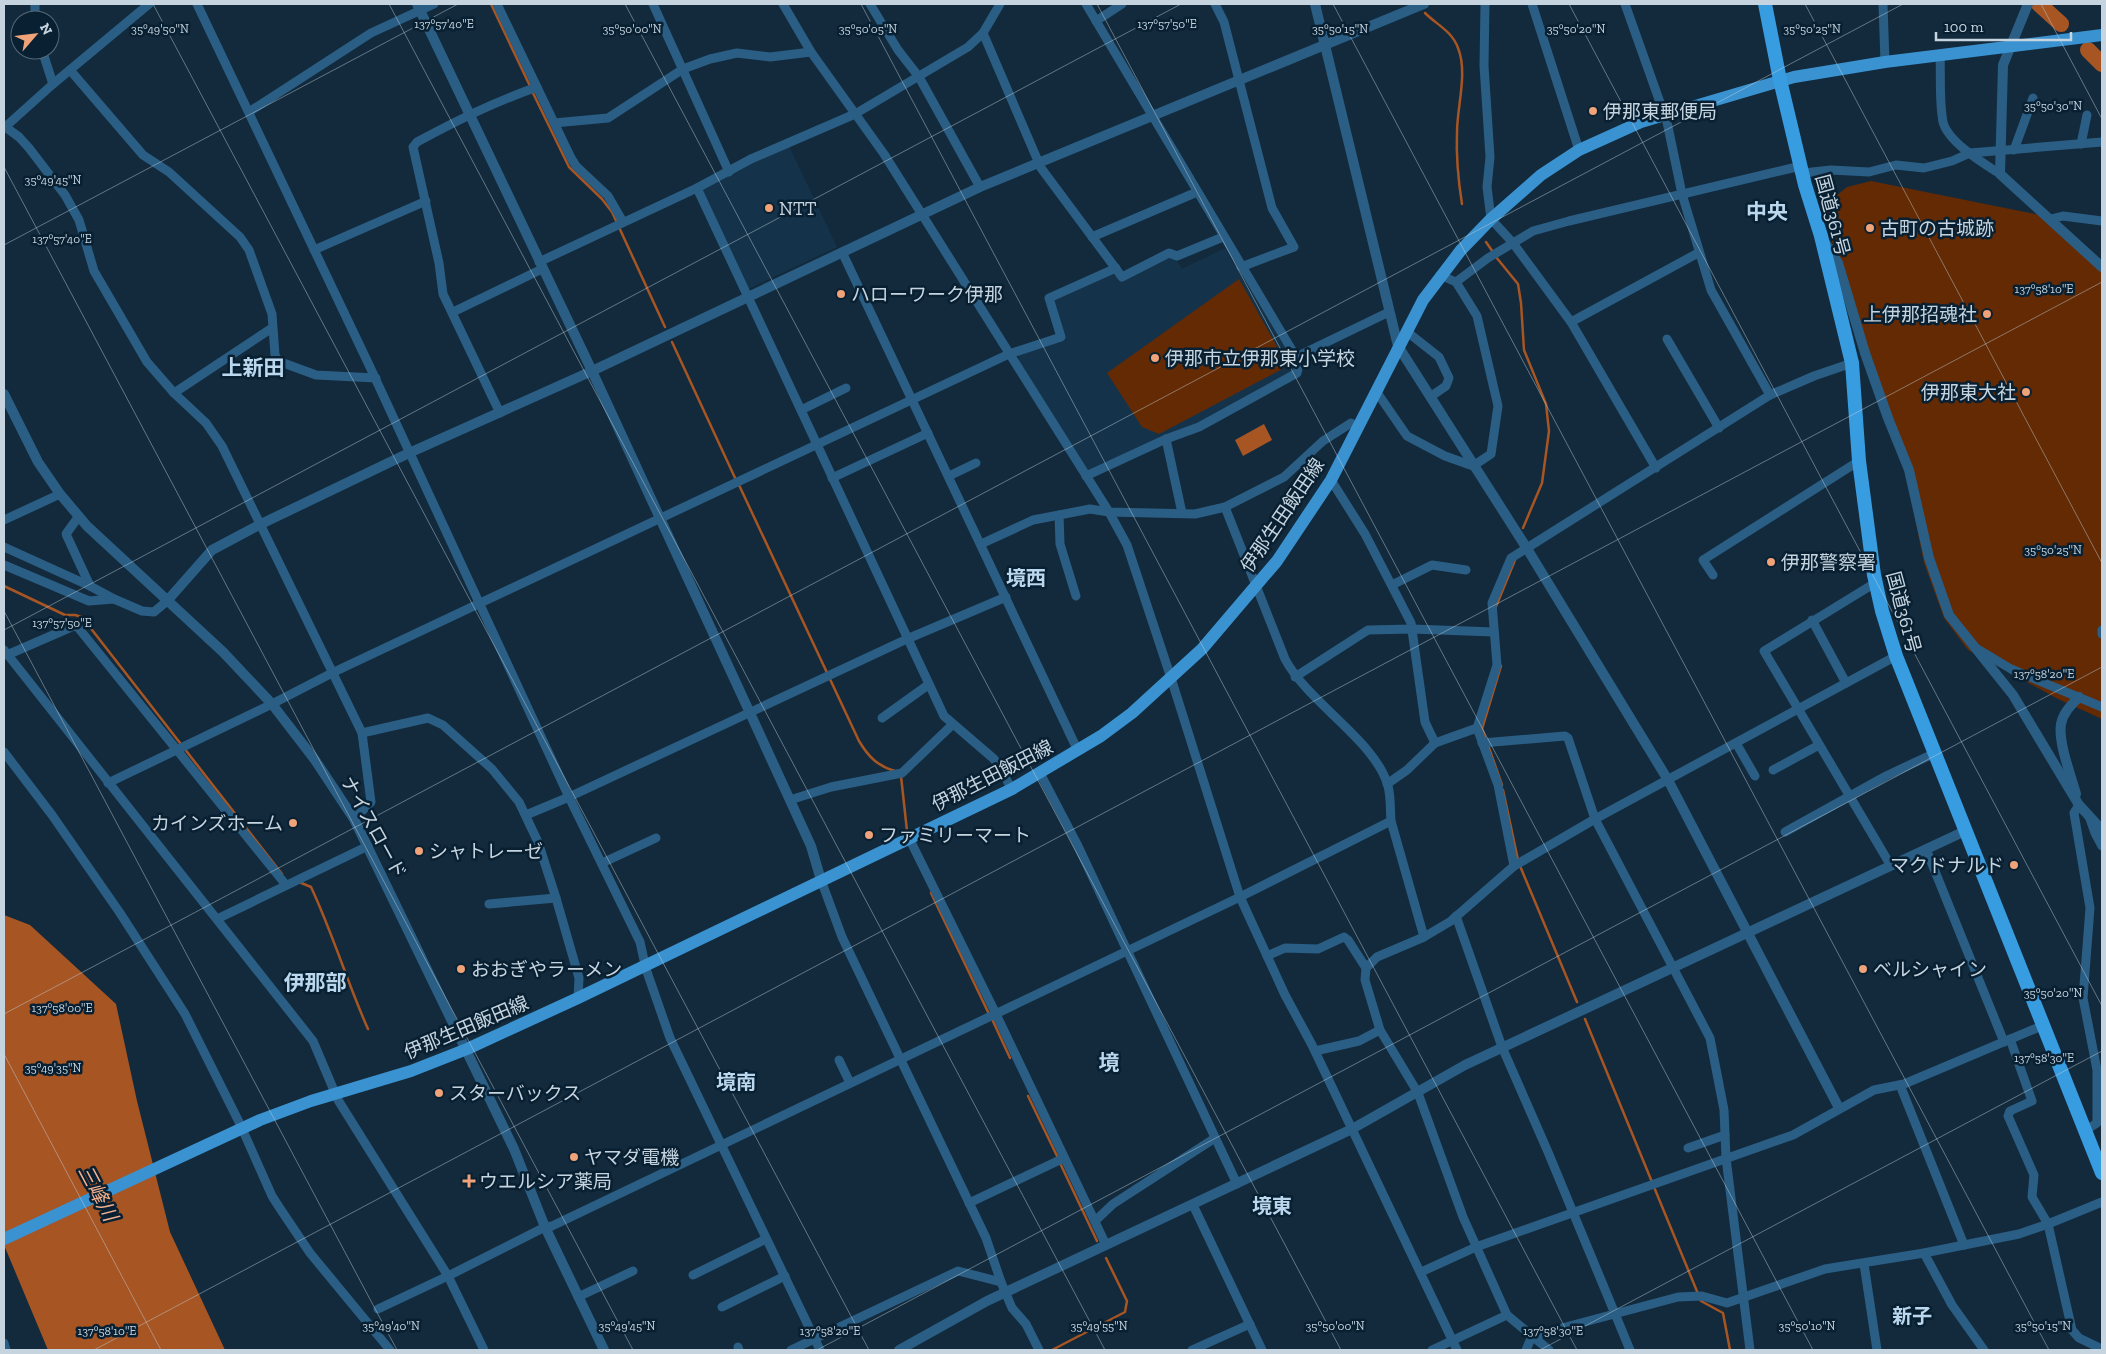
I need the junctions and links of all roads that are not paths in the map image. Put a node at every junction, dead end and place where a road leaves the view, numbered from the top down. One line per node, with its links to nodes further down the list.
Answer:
1 (149, 4): 31 (street)
2 (198, 4): 38 (street)
3 (434, 4): 20 (street)
4 (497, 4): 36 (street)
5 (653, 4): 30 (street)
6 (783, 4): 26 (street)
7 (870, 4): 32 (street)
8 (999, 4): 22 (street)
9 (1086, 4): 21 (street)
10 (1122, 4): 21 (street)
11 (1215, 4): 34 (street)
12 (1315, 4): 24 (street)
13 (1424, 4): 24 (street)
14 (1485, 4): 63 (street)
15 (1532, 4): 48 (street)
16 (1625, 4): 41 (street)
17 (1765, 4): 33 (highway, 国道361号)
18 (1882, 4): 29 (street)
19 (2028, 4): 25 (street)
20 (419, 7): 38 (street); 39 (street)
21 (1096, 21): 43 (street)
22 (983, 33): 32 (street); 52 (street)
23 (2102, 35): 25 (main road, 伊那生田飯田線)
24 (1325, 45): 34 (street); 81 (street)
25 (2011, 46): 27 (main road, 伊那生田飯田線); 50 (street)
26 (811, 52): 30 (street); 40 (street)
27 (1940, 56): 29 (main road, 伊那生田飯田線); 51 (street)
28 (45, 60): 35 (street)
29 (1885, 62): 33 (main road, 伊那生田飯田線)
30 (683, 69): 44 (street); 54 (street)
31 (70, 70): 35 (street); 83 (street)
32 (919, 77): 40 (street); 57 (street)
33 (1780, 80): 41 (main road, 伊那生田飯田線); 53 (highway, 国道361号)
34 (1239, 81): 43 (street); 74 (street)
35 (53, 84): 45 (street)
36 (533, 88): 39 (street); 44 (street)
37 (2033, 98): 49 (street)
38 (249, 112): 70 (street)
39 (469, 114): 60 (street); 73 (street)
40 (855, 114): 54 (street); 61 (street)
41 (1664, 114): 48 (main road, 伊那生田飯田線); 59 (street)
42 (2087, 115): 47 (street)
43 (1154, 117): 52 (street); 58 (street)
44 (554, 123): 65 (street)
45 (4, 127): 94 (street)
46 (2102, 142): 47 (street)
47 (2081, 144): 49 (street)
48 (1579, 150): 63 (main road, 伊那生田飯田線)
49 (2014, 150): 50 (street)
50 (2000, 152): 51 (street); 55 (street)
51 (1970, 153): 53 (street); 55 (street)
52 (1039, 163): 57 (street); 67 (street)
53 (1802, 170): 59 (street); 66 (highway, 国道361号)
54 (729, 172): 56 (street)
55 (2000, 174): 62 (street)
56 (697, 188): 65 (street); 79 (street)
57 (980, 188): 61 (street)
58 (1197, 192): 67 (street); 68 (street)
59 (1682, 194): 69 (street); 72 (street)
60 (426, 201): 70 (street); 80 (street)
61 (922, 216): 71 (street); 87 (street)
62 (2051, 219): 64 (street); 75 (street)
63 (1491, 220): 69 (street); 77 (main road, 伊那生田飯田線)
64 (2102, 221)
65 (620, 224): 73 (street)
66 (1821, 236): 89 (highway, 国道361号); 145 (street)
67 (1092, 237): 76 (street)
68 (1223, 237): 74 (street); 76 (street)
69 (1513, 244): 78 (street); 82 (street)
70 (314, 250): 91 (street)
71 (842, 252): 79 (street); 98 (street)
72 (1698, 253): 82 (street); 96 (street)
73 (540, 265): 80 (street); 90 (street)
74 (1241, 267): 88 (street)
75 (2102, 267)
76 (1116, 268): 87 (street)
77 (1440, 275): 78 (street); 84 (main road, 伊那生田飯田線)
78 (1456, 282): 109 (street)
79 (748, 297): 90 (street); 99 (street)
80 (453, 312): 100 (street)
81 (1388, 312): 86 (street); 88 (street)
82 (1571, 322): 110 (street)
83 (272, 328): 91 (street); 94 (street)
84 (1406, 331): 86 (main road, 伊那生田飯田線); 97 (street)
85 (1667, 340): 102 (street)
86 (1398, 346): 93 (main road, 伊那生田飯田線); 97 (street)
87 (1009, 354): 98 (street); 112 (street)
88 (1296, 357): 104 (street)
89 (1852, 363): 96 (street); 107 (highway, 国道361号)
90 (592, 371): 100 (street); 121 (street)
91 (376, 378): 106 (street)
92 (846, 388): 99 (street)
93 (1376, 391): 101 (main road, 伊那生田飯田線); 109 (street)
94 (174, 393): 123 (street)
95 (4, 394): 115 (street, ナイスロード)
96 (1770, 395): 102 (street)
97 (1430, 397): 109 (street)
98 (913, 400): 103 (street); 105 (street)
99 (801, 410): 105 (street)
100 (500, 413): 106 (street)
101 (1357, 427): 114 (main road, 伊那生田飯田線); 116 (street)
102 (1719, 428): 110 (street)
103 (928, 433): 111 (street); 113 (street)
104 (1166, 439): 112 (street); 118 (street)
105 (817, 446): 113 (street); 121 (street)
106 (409, 453): 123 (street); 138 (street)
107 (1859, 461): 129 (street); 130 (highway, 国道361号)
108 (976, 463): 111 (street)
109 (1473, 466): 126 (street)
110 (1656, 468): 126 (street)
111 (949, 476): 124 (street)
112 (1086, 476): 117 (street)
113 (832, 478): 144 (street)
114 (1331, 480): 131 (street); 133 (main road, 伊那生田飯田線)
115 (60, 494): 120 (street, ナイスロード); 122 (street)
116 (1225, 507): 118 (street); 133 (street)
117 (1109, 512): 118 (street); 119 (street); 150 (street)
118 (1182, 513)
119 (1059, 515): 124 (street); 134 (street)
120 (79, 516): 132 (street); 137 (street, ナイスロード)
121 (659, 518): 138 (street); 157 (street)
122 (4, 520)
123 (260, 524): 137 (street); 148 (street)
124 (981, 544): 135 (street)
125 (4, 547): 132 (street)
126 (1526, 547): 142 (street); 173 (street)
127 (4, 565): 136 (street)
128 (1466, 570): 131 (street)
129 (1713, 575)
130 (1875, 583): 139 (street); 147 (highway, 国道361号)
131 (1392, 585): 140 (street)
132 (90, 586): 136 (street)
133 (1257, 586): 149 (street); 150 (main road, 伊那生田飯田線)
134 (1076, 596)
135 (1006, 597): 144 (street); 167 (street)
136 (114, 599): 137 (street)
137 (167, 600): 154 (street, ナイスロード)
138 (479, 604): 148 (street); 178 (street)
139 (1812, 620): 151 (street); 156 (street)
140 (1412, 629): 142 (street); 149 (street); 162 (street)
141 (2102, 630): 143 (street)
142 (1494, 632): 160 (street)
143 (2102, 634)
144 (907, 639): 152 (street); 157 (street)
145 (1974, 646): 153 (street); 180 (street)
146 (6, 652): 166 (street); 174 (street)
147 (1896, 656): 151 (street); 169 (highway, 国道361号)
148 (334, 672): 154 (street); 161 (street)
149 (1295, 676): 175 (street)
150 (1172, 678): 167 (main road, 伊那生田飯田線); 199 (street)
151 (1846, 682): 156 (street)
152 (928, 685): 158 (street); 159 (street)
153 (2079, 697): 155 (street); 180 (street)
154 (272, 704): 166 (street); 183 (street, ナイスロード)
155 (2100, 704)
156 (1798, 709): 164 (street); 165 (street)
157 (750, 713): 178 (street); 179 (street)
158 (882, 718)
159 (952, 725): 176 (street); 179 (street)
160 (1477, 728): 162 (street); 163 (street)
161 (362, 733): 182 (street); 183 (street)
162 (1434, 742): 175 (street)
163 (1486, 743): 184 (street); 195 (street)
164 (1736, 743): 172 (street); 173 (street)
165 (1819, 745): 170 (street); 177 (street)
166 (176, 750): 174 (street); 198 (street)
167 (1078, 751): 171 (main road, 伊那生田飯田線)
168 (4, 752): 226 (street)
169 (1935, 753): 177 (street); 187 (highway, 国道361号)
170 (1773, 770)
171 (1040, 773): 176 (main road, 伊那生田飯田線); 206 (street)
172 (1755, 776)
173 (1668, 780): 184 (street); 204 (street)
174 (108, 783): 203 (street)
175 (1387, 784): 185 (street)
176 (1012, 788): 190 (main road, 伊那生田飯田線)
177 (1850, 796): 188 (street); 196 (street)
178 (569, 797): 182 (street); 194 (street)
179 (790, 800): 197 (street)
180 (2079, 805): 181 (street); 228 (street)
181 (2088, 812): 186 (street); 192 (street)
182 (526, 815): 200 (street)
183 (354, 819): 191 (street, ナイスロード)
184 (1595, 820): 195 (street); 210 (street)
185 (1391, 821): 199 (street); 205 (street)
186 (2102, 830)
187 (1965, 831): 193 (street); 213 (highway, 国道361号)
188 (1785, 832)
189 (656, 838): 194 (street)
190 (909, 838): 197 (main road, 伊那生田飯田線); 212 (street)
191 (368, 846): 198 (street); 217 (street, ナイスロード)
192 (2102, 846)
193 (1926, 849): 196 (street); 215 (street)
194 (602, 864): 208 (street)
195 (1518, 864): 202 (street)
196 (1891, 866): 204 (street)
197 (821, 880): 208 (main road, 伊那生田飯田線); 219 (street)
198 (286, 885): 203 (street)
199 (1240, 897): 206 (street); 207 (street)
200 (556, 898): 201 (street); 211 (street)
201 (489, 904)
202 (1456, 916): 205 (street); 216 (street)
203 (217, 919): 223 (street)
204 (1748, 933): 210 (street); 225 (street)
205 (1424, 936): 209 (street)
206 (1128, 951): 212 (street); 230 (street)
207 (1267, 956): 209 (street); 218 (street)
208 (646, 964): 211 (main road, 伊那生田飯田線); 231 (street)
209 (1366, 968): 214 (street)
210 (1672, 969): 216 (street); 229 (street)
211 (578, 998): 217 (main road, 伊那生田飯田線)
212 (992, 1016): 219 (street); 234 (street)
213 (2044, 1025): 215 (street); 228 (highway, 国道361号)
214 (1380, 1030): 218 (street); 224 (street)
215 (2007, 1041): 222 (street); 242 (street)
216 (1502, 1047): 224 (street); 240 (street)
217 (467, 1049): 223 (main road, 伊那生田飯田線); 243 (street, ナイスロード)
218 (1315, 1052): 227 (street)
219 (900, 1059): 221 (street); 237 (street)
220 (839, 1060): 221 (street)
221 (850, 1083): 231 (street)
222 (1900, 1085): 225 (street); 247 (street)
223 (335, 1094): 226 (main road, 伊那生田飯田線); 254 (street)
224 (1418, 1094): 227 (street); 248 (street)
225 (1839, 1108): 233 (street)
226 (238, 1130): 244 (main road, 伊那生田飯田線); 271 (street)
227 (1352, 1130): 236 (street); 252 (street)
228 (2086, 1130): 235 (highway, 国道361号)
229 (1725, 1135): 232 (street); 233 (street)
230 (1216, 1138): 236 (street); 241 (street)
231 (721, 1144): 243 (street); 245 (street)
232 (1688, 1148)
233 (1726, 1158): 240 (street); 259 (street)
234 (1060, 1159): 237 (street); 241 (street)
235 (2102, 1172)
236 (1237, 1184): 239 (street)
237 (969, 1202): 256 (street)
238 (2102, 1202): 242 (street)
239 (1193, 1205): 246 (street); 264 (street)
240 (1574, 1213): 248 (street); 262 (street)
241 (1095, 1221): 246 (street)
242 (2048, 1224): 247 (street); 269 (street)
243 (545, 1227): 254 (street); 258 (street, ナイスロード)
244 (4, 1239)
245 (766, 1239): 253 (street); 255 (street)
246 (1106, 1245): 257 (street)
247 (1964, 1245): 249 (street)
248 (1476, 1247): 252 (street); 263 (street)
249 (1924, 1253): 250 (street); 287 (street)
250 (1864, 1264): 259 (street); 286 (street)
251 (632, 1270): 258 (street)
252 (1420, 1272): 267 (street)
253 (693, 1275)
254 (448, 1276): 261 (street); 272 (street)
255 (784, 1276): 260 (street); 266 (street)
256 (1000, 1282): 257 (street); 266 (street)
257 (1006, 1293): 276 (street); 277 (street)
258 (578, 1297): 273 (street, ナイスロード)
259 (1742, 1298): 262 (street); 285 (street)
260 (722, 1307)
261 (378, 1309)
262 (1614, 1314): 265 (street); 284 (street)
263 (1507, 1315): 265 (street); 267 (street)
264 (1250, 1324): 278 (street); 279 (street)
265 (1532, 1336): 282 (street); 283 (street)
266 (815, 1339): 274 (street); 275 (street)
267 (1452, 1340): 280 (street); 281 (street)
268 (4, 1343): 270 (street)
269 (2102, 1349)
270 (6, 1350)
271 (390, 1350)
272 (484, 1350)
273 (604, 1350)
274 (791, 1350)
275 (820, 1350)
276 (899, 1350)
277 (1038, 1350)
278 (1192, 1350)
279 (1262, 1350)
280 (1432, 1350)
281 (1457, 1350)
282 (1526, 1350)
283 (1549, 1350)
284 (1630, 1350)
285 (1750, 1350)
286 (1877, 1350)
287 (1984, 1350)

